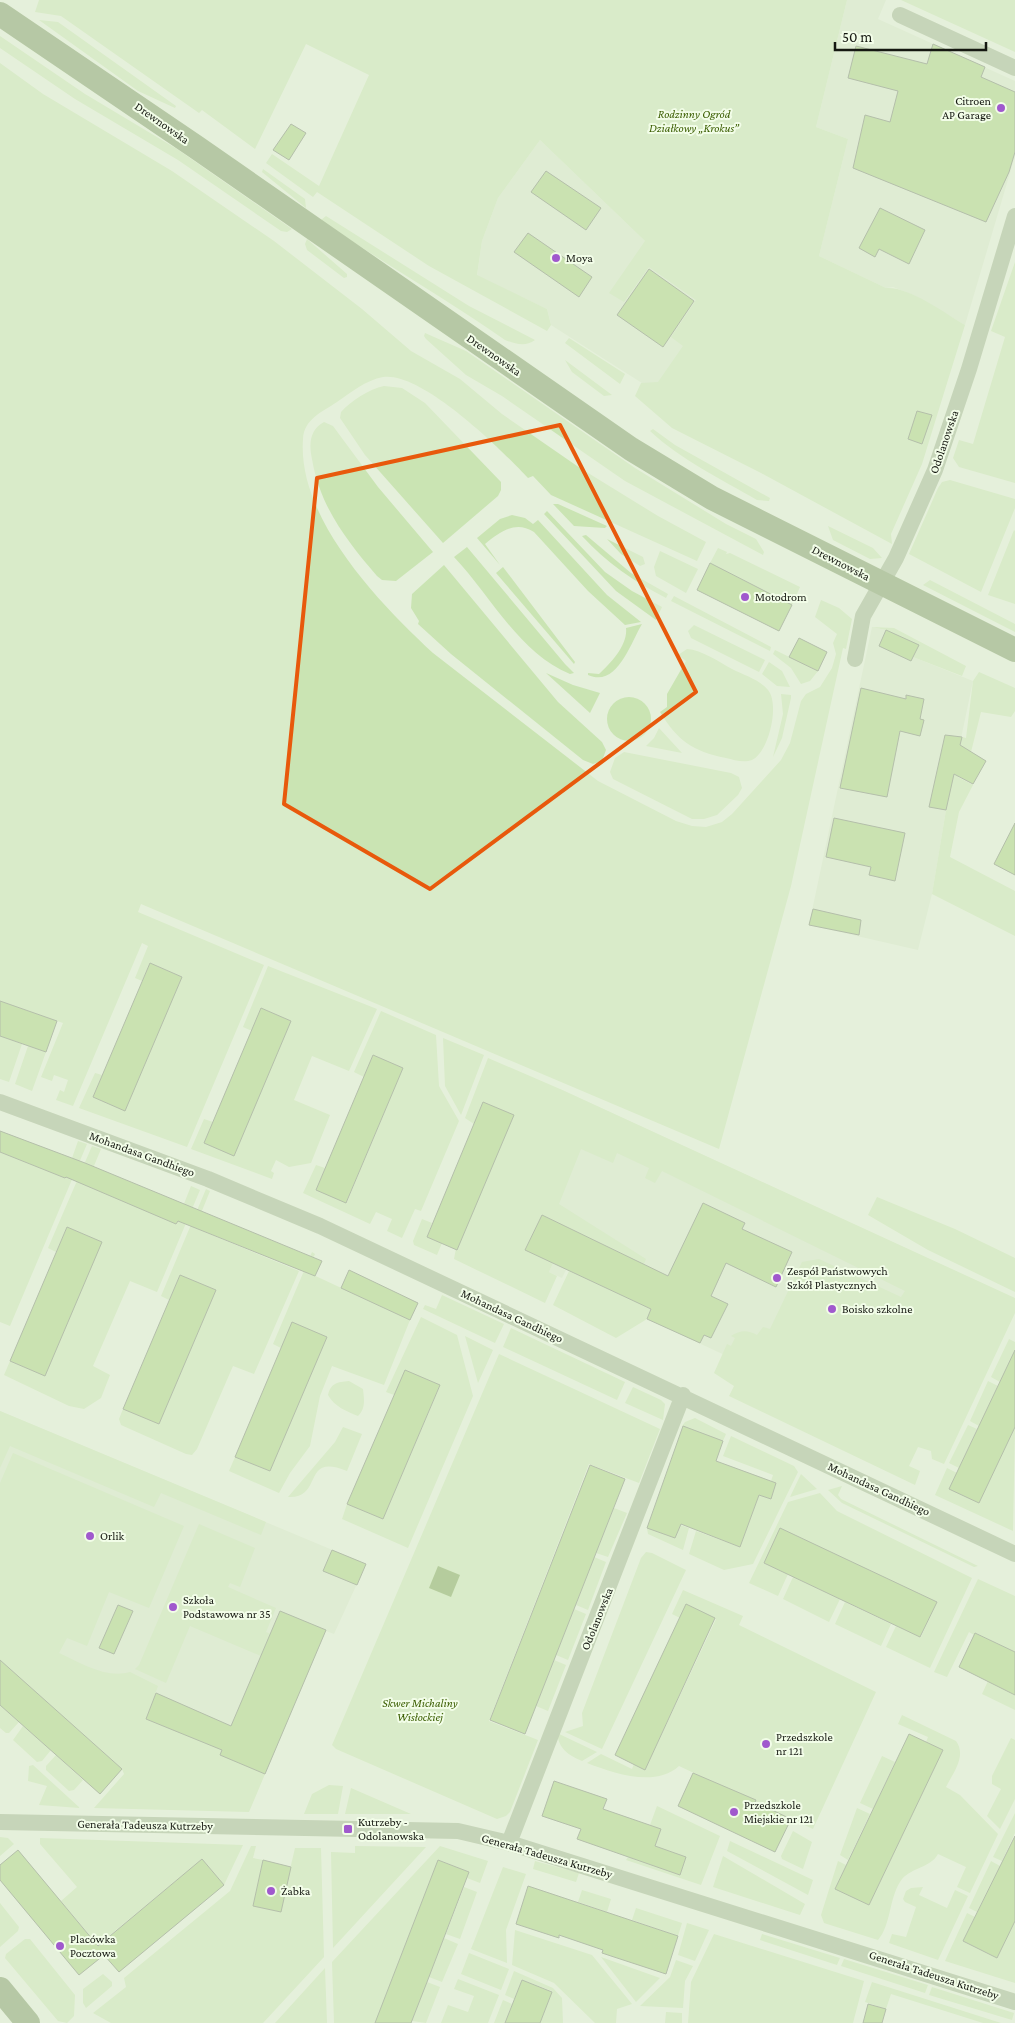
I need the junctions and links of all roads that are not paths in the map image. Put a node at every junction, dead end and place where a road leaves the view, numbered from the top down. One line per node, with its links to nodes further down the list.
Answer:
1 (0, 14): 5 (main road, Drewnowska)
2 (900, 15): 3 (street)
3 (1015, 68)
4 (1015, 216): 5 (street, Odolanowska)
5 (880, 583): 6 (main road, Drewnowska); 7 (street, Odolanowska)
6 (1015, 650)
7 (855, 659)
8 (0, 1102): 9 (street, Mohandasa Gandhiego)
9 (683, 1396): 10 (street, Mohandasa Gandhiego); 12 (street, Odolanowska)
10 (1015, 1554)
11 (0, 1822): 12 (street, Generała Tadeusza Kutrzeby)
12 (509, 1843): 14 (street, Generała Tadeusza Kutrzeby)
13 (0, 1989): 15 (main road)
14 (1015, 2002)
15 (28, 2023)

